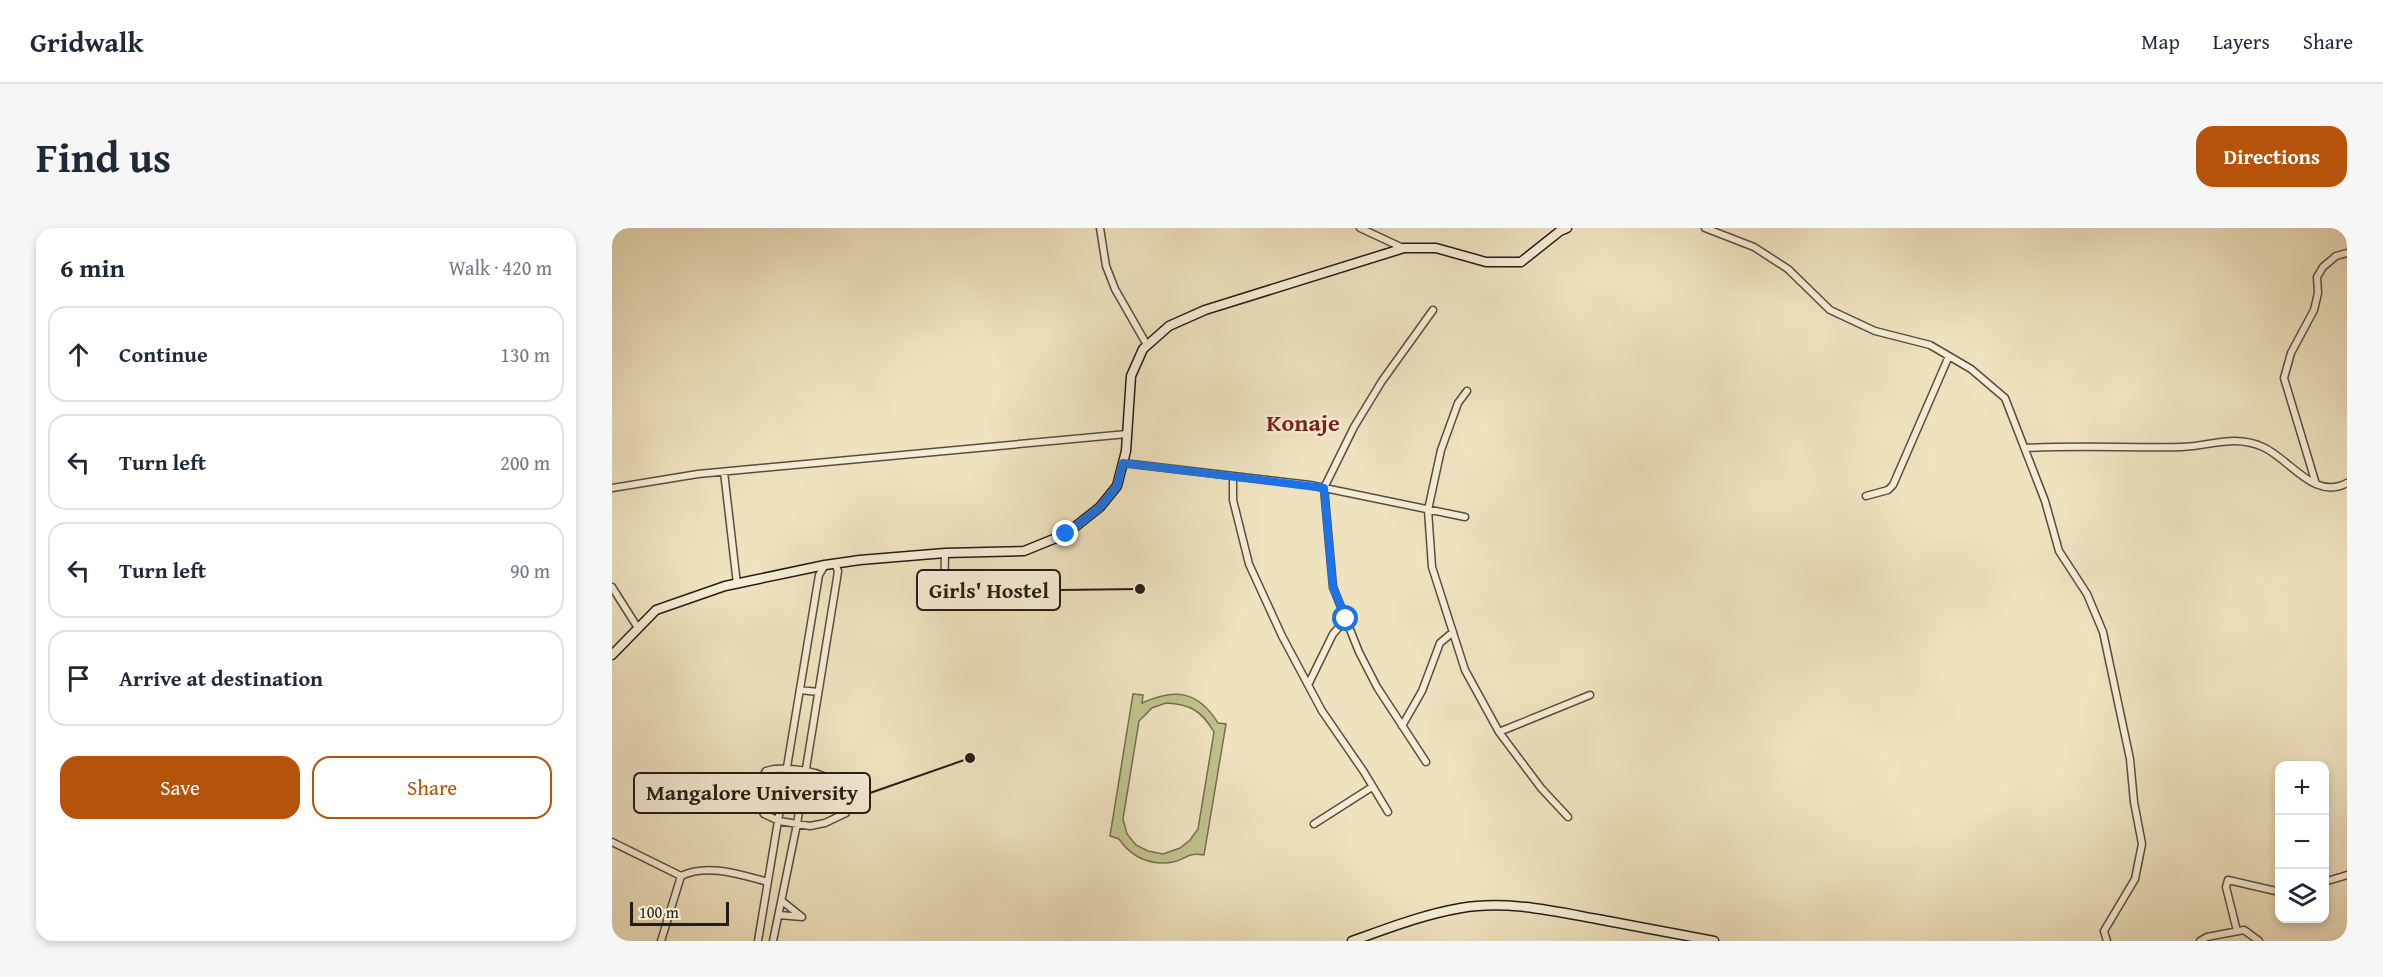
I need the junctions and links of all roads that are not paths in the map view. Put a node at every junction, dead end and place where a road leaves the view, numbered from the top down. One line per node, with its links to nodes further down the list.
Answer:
1 (1100, 228): 8 (street)
2 (1360, 228): 5 (street)
3 (1567, 228): 5 (main road)
4 (1704, 228): 9 (street)
5 (1404, 249): 8 (main road)
6 (2347, 253): 17 (street)
7 (1433, 310): 19 (street)
8 (1147, 345): 11 (main road)
9 (1949, 356): 12 (street); 20 (street)
10 (1467, 392): 21 (street)
11 (1127, 434): 13 (main road); 14 (street)
12 (2025, 448): 17 (street); 63 (street)
13 (1123, 463): 15 (street); 23 (main road)
14 (724, 472): 18 (street); 25 (street)
15 (1233, 476): 19 (street); 32 (street)
16 (2347, 483): 17 (street)
17 (2316, 484)
18 (612, 488)
19 (1324, 488): 21 (street); 28 (street)
20 (1866, 496)
21 (1428, 510): 22 (street); 30 (street)
22 (1465, 518)
23 (945, 554): 24 (main road); 27 (street)
24 (830, 564): 25 (main road); 33 (street); 34 (street)
25 (737, 584): 29 (main road)
26 (612, 587): 29 (street)
27 (944, 597)
28 (1346, 619): 32 (street); 36 (street)
29 (638, 628): 31 (main road)
30 (1453, 632): 36 (street); 37 (street)
31 (612, 655)
32 (1308, 685): 41 (street)
33 (800, 690): 34 (street); 39 (street)
34 (818, 692): 40 (street)
35 (1590, 695): 37 (street)
36 (1402, 726): 38 (street)
37 (1499, 732): 43 (street)
38 (1426, 762)
39 (786, 769): 40 (street); 44 (street); 44 (street)
40 (805, 771): 45 (street); 45 (street)
41 (1372, 787): 42 (street); 46 (street)
42 (1388, 813)
43 (1568, 817)
44 (779, 821): 45 (street); 51 (street)
45 (797, 824): 53 (street)
46 (1314, 824)
47 (612, 842): 49 (street)
48 (2347, 875): 50 (street)
49 (681, 876): 51 (street); 58 (street)
50 (2329, 881)
51 (768, 882): 55 (street)
52 (2275, 891): 57 (street)
53 (782, 901): 54 (street); 54 (street)
54 (779, 915): 56 (street)
55 (760, 928): 56 (street); 59 (street)
56 (775, 930): 60 (street)
57 (2237, 931): 64 (street); 65 (street)
58 (661, 941)
59 (758, 941)
60 (773, 941)
61 (1352, 941): 62 (main road)
62 (1714, 941)
63 (2107, 941)
64 (2200, 941)
65 (2259, 941)

